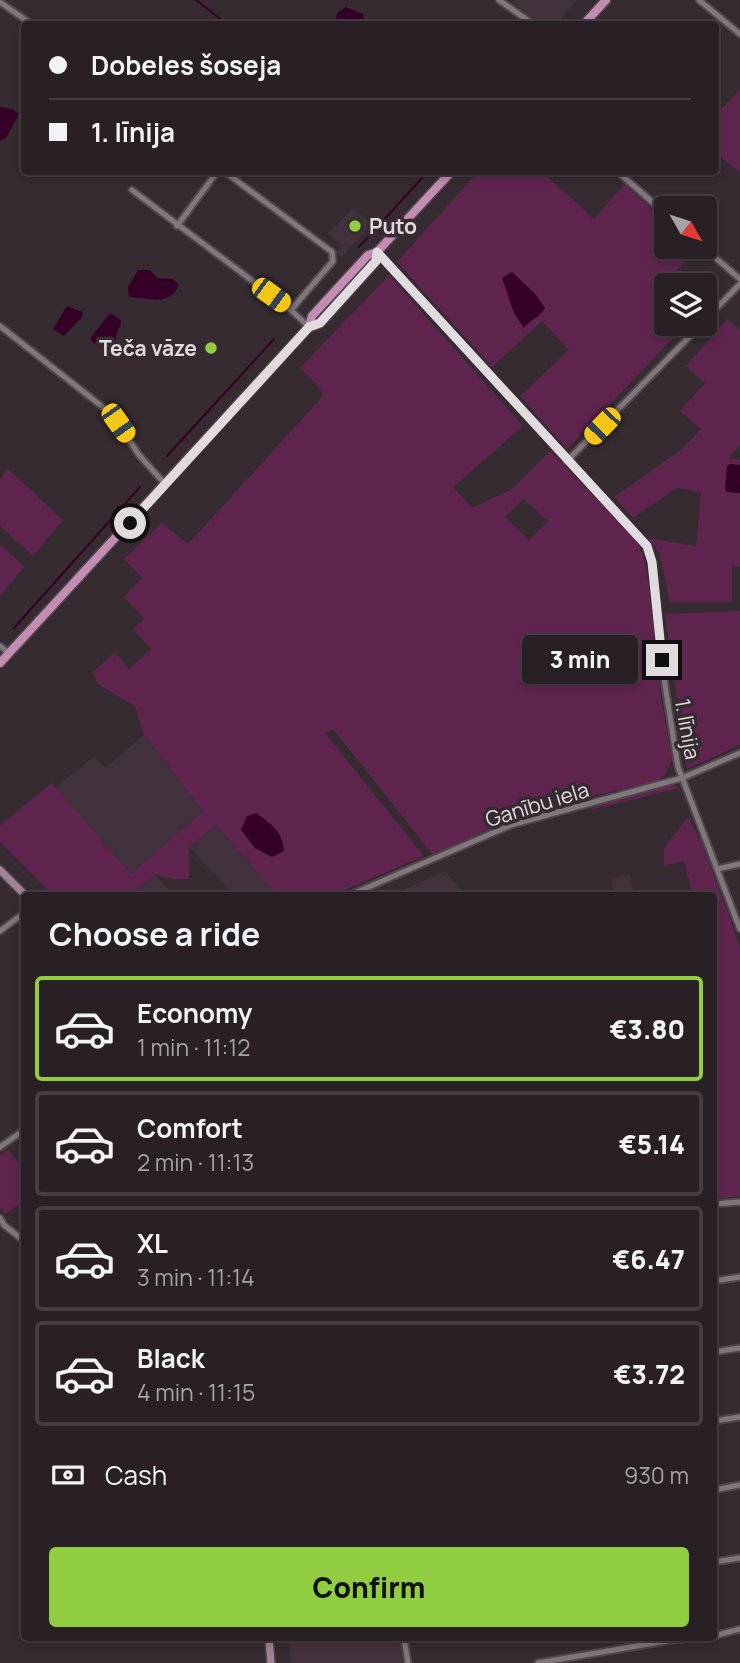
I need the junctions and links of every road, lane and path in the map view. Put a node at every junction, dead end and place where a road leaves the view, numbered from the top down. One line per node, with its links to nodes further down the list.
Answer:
1 (499, 0): 6 (street)
2 (606, 0): 7 (main road)
3 (699, 0): 8 (street)
4 (0, 2): 5 (street)
5 (27, 21)
6 (529, 21)
7 (587, 21)
8 (740, 34)
9 (215, 175): 15 (street)
10 (229, 175): 20 (street)
11 (448, 175): 16 (main road)
12 (621, 175): 14 (street)
13 (132, 190): 15 (street)
14 (654, 204)
15 (177, 226): 20 (street)
16 (377, 252): 22 (main road); 24 (street, 1. līnija)
17 (716, 259): 18 (street)
18 (740, 282): 19 (street)
19 (717, 308)
20 (291, 310): 22 (street)
21 (0, 326): 25 (street)
22 (309, 327): 25 (main road)
23 (690, 336): 24 (street)
24 (568, 461): 30 (street, 1. līnija)
25 (165, 484): 27 (main road)
26 (0, 646): 27 (street)
27 (9, 653): 28 (main road)
28 (0, 663)
29 (740, 753): 30 (street, Ganību iela)
30 (681, 778): 32 (street, 1. līnija); 35 (street, Ganību iela)
31 (740, 864): 32 (street)
32 (718, 869): 37 (street, 1. līnija)
33 (0, 870): 34 (main road)
34 (22, 892)
35 (357, 892)
36 (21, 915): 38 (street)
37 (740, 929)
38 (0, 931)
39 (21, 1131): 40 (street)
40 (0, 1147)
41 (740, 1202): 42 (street)
42 (717, 1204)
43 (0, 1218): 44 (street)
44 (21, 1239)
45 (740, 1277): 46 (street)
46 (717, 1281)
47 (740, 1348): 48 (street)
48 (717, 1352)
49 (740, 1417): 50 (street)
50 (717, 1421)
51 (740, 1485): 52 (street)
52 (717, 1489)
53 (740, 1558): 54 (street)
54 (717, 1562)
55 (740, 1629): 56 (street)
56 (717, 1635)
57 (269, 1641): 61 (main road)
58 (404, 1641): 62 (street)
59 (667, 1641): 60 (street)
60 (570, 1660): 63 (street)
61 (271, 1663)
62 (408, 1663)
63 (538, 1663)

